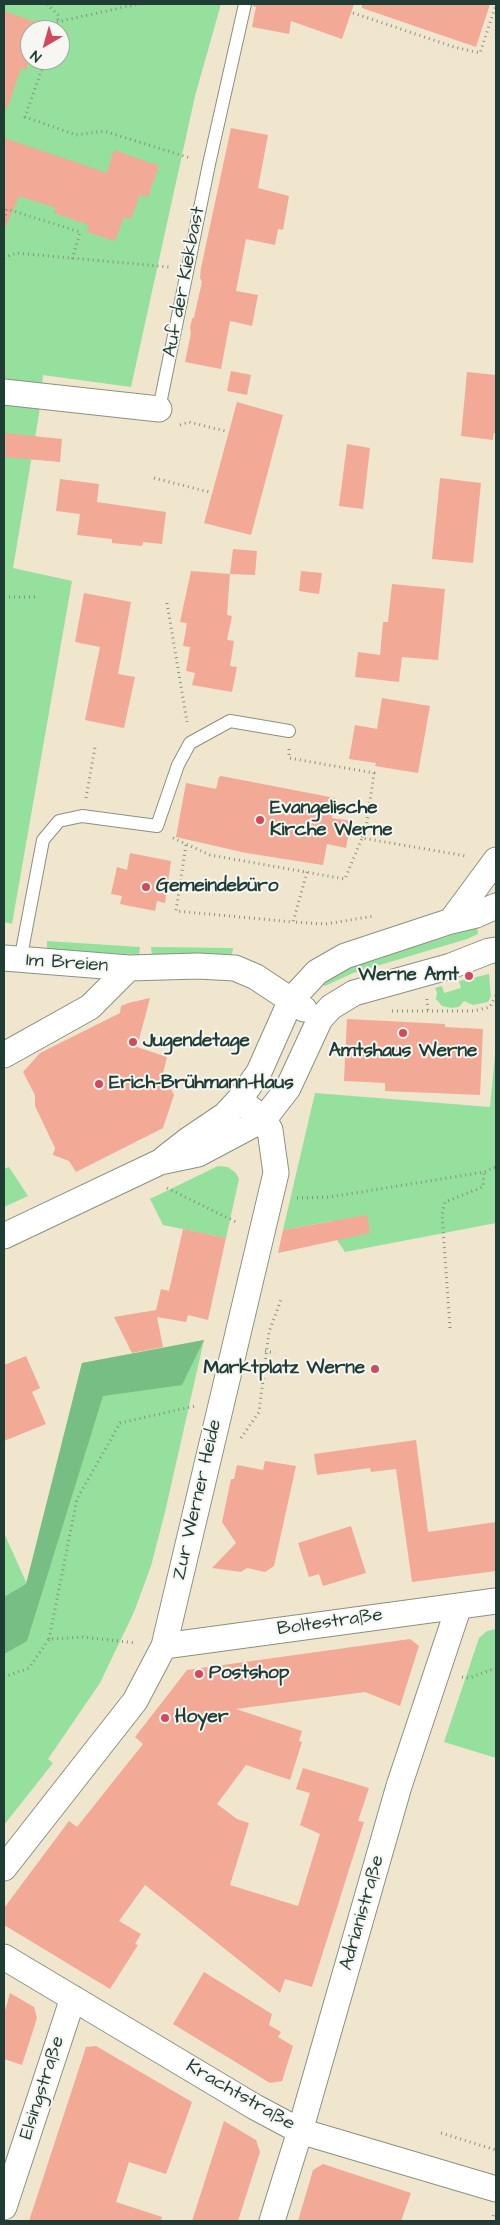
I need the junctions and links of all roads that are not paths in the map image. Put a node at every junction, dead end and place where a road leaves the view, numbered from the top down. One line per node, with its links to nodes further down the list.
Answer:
1 (245, 4): 3 (lane, Auf der Kiekbast)
2 (4, 392): 3 (street)
3 (168, 417)
4 (289, 731): 9 (lane)
5 (496, 860): 7 (street)
6 (496, 906): 7 (street)
7 (451, 921): 11 (street)
8 (494, 948): 12 (street)
9 (12, 960): 10 (street, Im Breien)
10 (129, 968): 11 (street, Im Breien); 13 (street)
11 (291, 1000): 12 (street, Im Breien); 14 (street)
12 (320, 1019): 15 (street)
13 (4, 1055)
14 (239, 1100): 15 (street); 16 (street)
15 (264, 1119): 16 (street); 20 (street, Zur Werner Heide)
16 (160, 1162): 17 (street)
17 (4, 1236)
18 (496, 1601): 19 (street, Boltestraße)
19 (458, 1606): 20 (street, Boltestraße); 24 (street, Adrianistraße)
20 (164, 1646): 21 (street, Zur Werner Heide)
21 (4, 1868)
22 (4, 1957): 23 (street, Krachtstraße)
23 (73, 1998): 24 (street, Krachtstraße); 26 (street, Elsingstraße)
24 (300, 2131): 25 (street, Krachtstraße); 27 (street, Adrianistraße)
25 (496, 2189)
26 (4, 2207)
27 (272, 2221)

